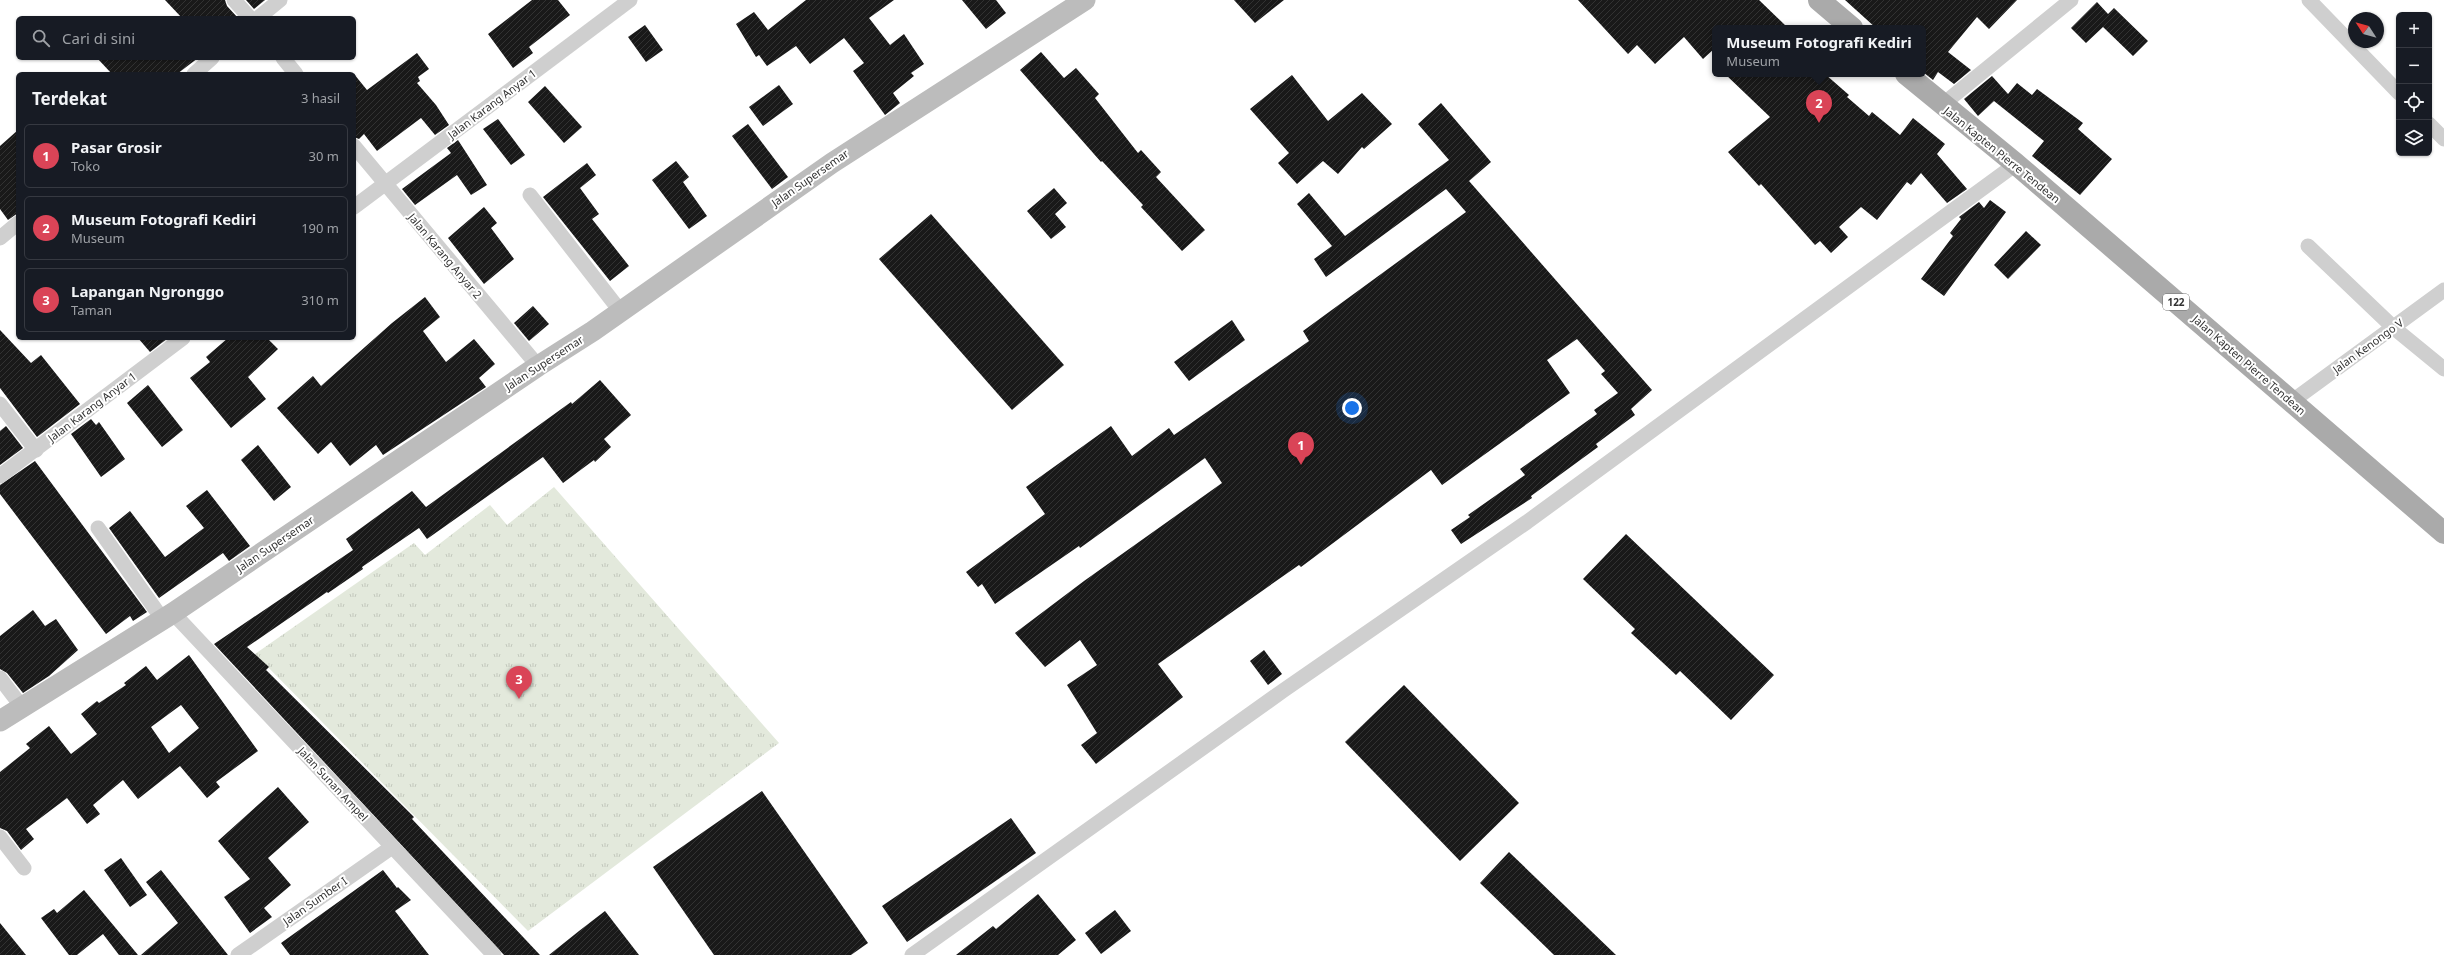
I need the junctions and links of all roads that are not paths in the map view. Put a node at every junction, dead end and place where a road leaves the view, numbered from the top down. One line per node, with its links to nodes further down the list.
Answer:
1 (234, 0): 8 (street)
2 (280, 0): 9 (street)
3 (630, 0): 22 (street, Jalan Karang Anyar 1)
4 (1085, 0): 29 (main road, Jalan Supersemar)
5 (1819, 0): 10 (main road)
6 (2072, 0): 17 (street)
7 (2309, 0): 16 (street)
8 (248, 16)
9 (260, 16)
10 (1848, 25)
11 (210, 60): 13 (street)
12 (285, 60): 14 (street)
13 (196, 72)
14 (294, 72)
15 (1909, 77): 17 (main road, Jalan Kapten Pierre Tendean / 122)
16 (2396, 90)
17 (1942, 105): 21 (main road, Jalan Kapten Pierre Tendean / 122)
18 (2432, 127): 19 (street)
19 (2444, 139)
20 (356, 148): 22 (street, Jalan Karang Anyar 2)
21 (2016, 164): 34 (main road, Jalan Kapten Pierre Tendean / 122); 49 (street)
22 (385, 184): 24 (street, Jalan Karang Anyar 1); 32 (street, Jalan Karang Anyar 2)
23 (530, 195): 29 (street)
24 (356, 206)
25 (16, 225): 26 (street)
26 (0, 238)
27 (2308, 246): 30 (street)
28 (2444, 290): 30 (street, Jalan Kenongo V)
29 (622, 312): 32 (main road, Jalan Supersemar)
30 (2394, 328): 33 (street); 34 (street, Jalan Kenongo V)
31 (180, 340): 36 (street, Jalan Karang Anyar 1)
32 (538, 366): 40 (main road, Jalan Supersemar)
33 (2444, 369)
34 (2291, 402): 39 (main road, Jalan Kapten Pierre Tendean / 122)
35 (0, 404): 36 (street)
36 (36, 450): 37 (street, Jalan Karang Anyar 1)
37 (0, 476)
38 (98, 528): 40 (street, Jalan Sunan Ampel)
39 (2444, 533)
40 (168, 616): 42 (main road, Jalan Supersemar); 45 (street, Jalan Sunan Ampel)
41 (0, 678): 42 (street)
42 (22, 706): 43 (main road, Jalan Supersemar)
43 (0, 721)
44 (0, 837): 46 (street)
45 (392, 847): 47 (street, Jalan Sumber I); 48 (street, Jalan Sunan Ampel)
46 (24, 868)
47 (238, 955)
48 (494, 955)
49 (912, 955)

